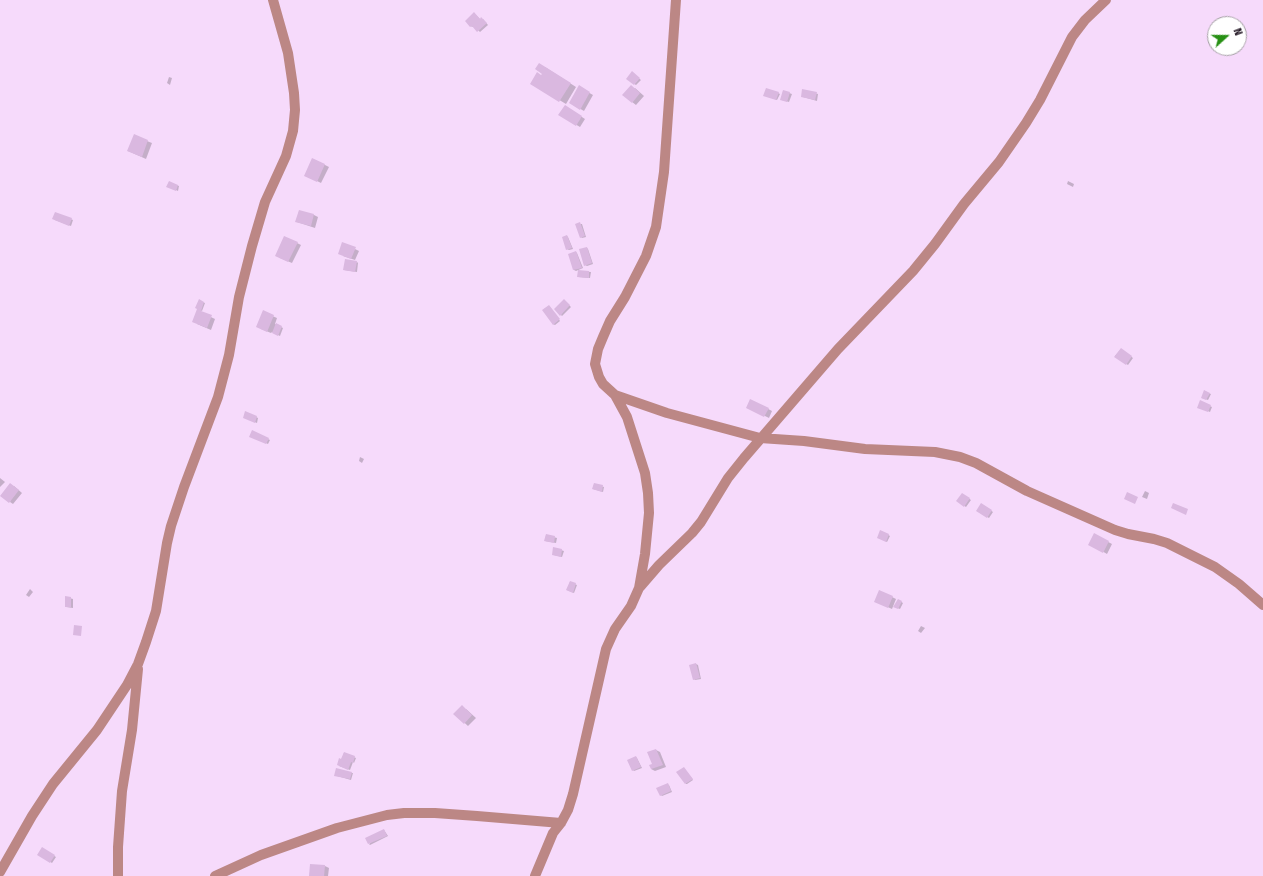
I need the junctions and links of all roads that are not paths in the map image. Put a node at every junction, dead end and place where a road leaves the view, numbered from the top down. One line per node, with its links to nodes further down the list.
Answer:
1 (273, 0): 8 (street)
2 (676, 0): 4 (street)
3 (1106, 0): 5 (street)
4 (615, 395): 5 (street); 6 (street)
5 (760, 438): 6 (street); 7 (street)
6 (639, 588): 9 (street)
7 (1263, 605)
8 (138, 664): 10 (street); 11 (street)
9 (561, 823): 12 (street); 13 (street)
10 (0, 872)
11 (118, 876)
12 (215, 876)
13 (535, 876)

